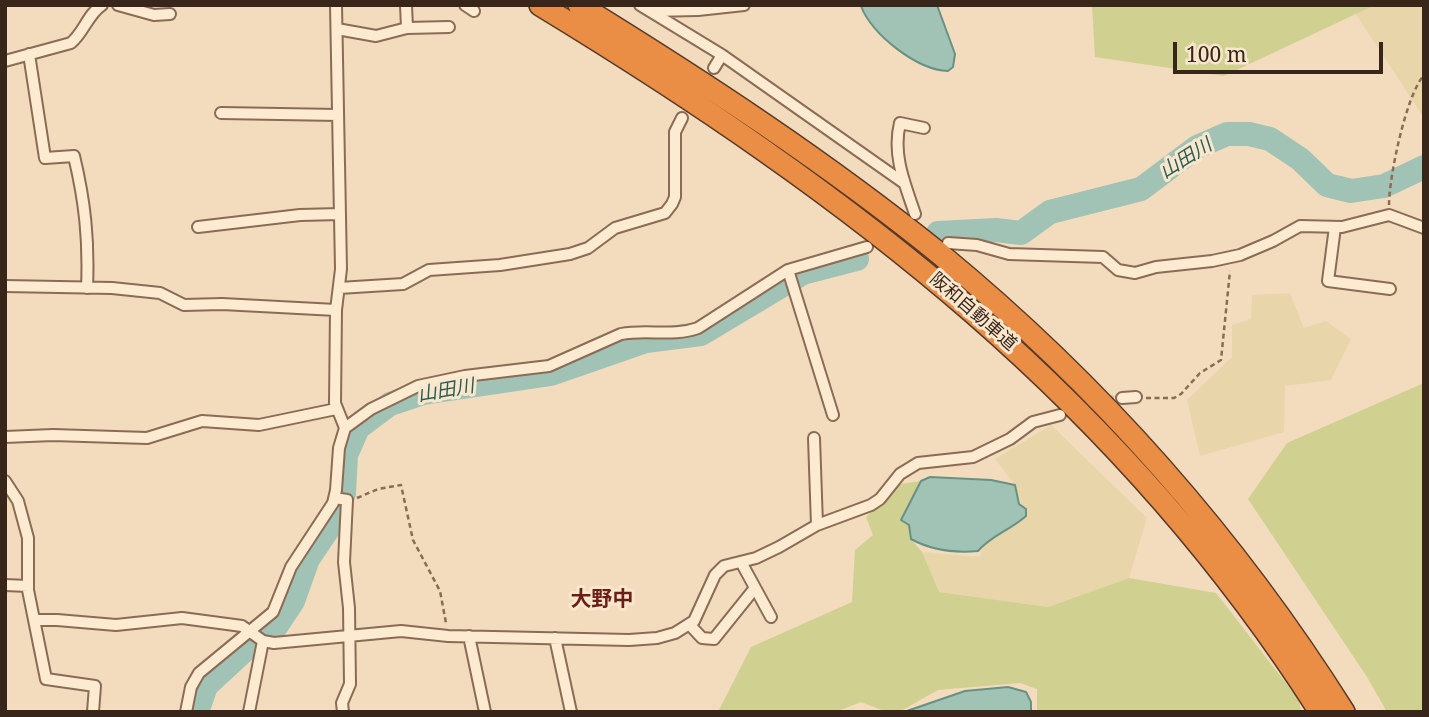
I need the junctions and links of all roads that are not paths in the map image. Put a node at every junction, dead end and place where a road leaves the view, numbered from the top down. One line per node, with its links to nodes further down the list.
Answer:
1 (102, 5): 13 (street)
2 (118, 5): 9 (street)
3 (336, 5): 12 (street)
4 (406, 5): 11 (street)
5 (540, 5): 64 (highway, 阪和自動車道)
6 (579, 5): 65 (highway, 阪和自動車道)
7 (744, 5): 8 (street)
8 (645, 8): 14 (street)
9 (170, 14)
10 (450, 27): 11 (street)
11 (407, 28): 12 (street)
12 (337, 29): 18 (street)
13 (29, 54): 15 (street); 31 (street)
14 (722, 55): 16 (street); 21 (street)
15 (5, 61)
16 (714, 68)
17 (221, 113): 18 (street)
18 (338, 115): 22 (street)
19 (682, 118): 32 (street)
20 (924, 128): 21 (street)
21 (904, 183): 23 (street)
22 (340, 214): 24 (street); 32 (street)
23 (915, 214)
24 (198, 227)
25 (1335, 228): 26 (street); 27 (street); 33 (street)
26 (1424, 229)
27 (948, 243)
28 (867, 247): 29 (street)
29 (788, 270): 38 (street); 40 (street)
30 (5, 286): 31 (street)
31 (87, 288): 34 (street)
32 (340, 288): 34 (street)
33 (1390, 289)
34 (336, 310): 37 (street)
35 (1136, 397): 36 (street)
36 (1122, 398)
37 (336, 409): 40 (street); 41 (street)
38 (833, 415)
39 (1060, 415): 45 (street)
40 (345, 428): 44 (street)
41 (5, 437)
42 (814, 438): 45 (street)
43 (5, 481): 48 (street)
44 (335, 498): 53 (street); 54 (street)
45 (817, 526): 46 (street)
46 (741, 562): 49 (street); 52 (street)
47 (5, 585): 48 (street)
48 (28, 586): 51 (street)
49 (755, 588): 50 (street); 52 (street)
50 (771, 617)
51 (34, 621): 53 (street); 58 (street)
52 (689, 624): 56 (street)
53 (249, 631): 57 (street); 59 (street)
54 (351, 636): 55 (street); 57 (street); 61 (street)
55 (470, 636): 56 (street); 62 (street)
56 (555, 638): 63 (street)
57 (263, 641): 60 (street)
58 (93, 712)
59 (186, 712)
60 (249, 712)
61 (343, 712)
62 (485, 712)
63 (571, 712)
64 (1320, 712)
65 (1344, 712)

